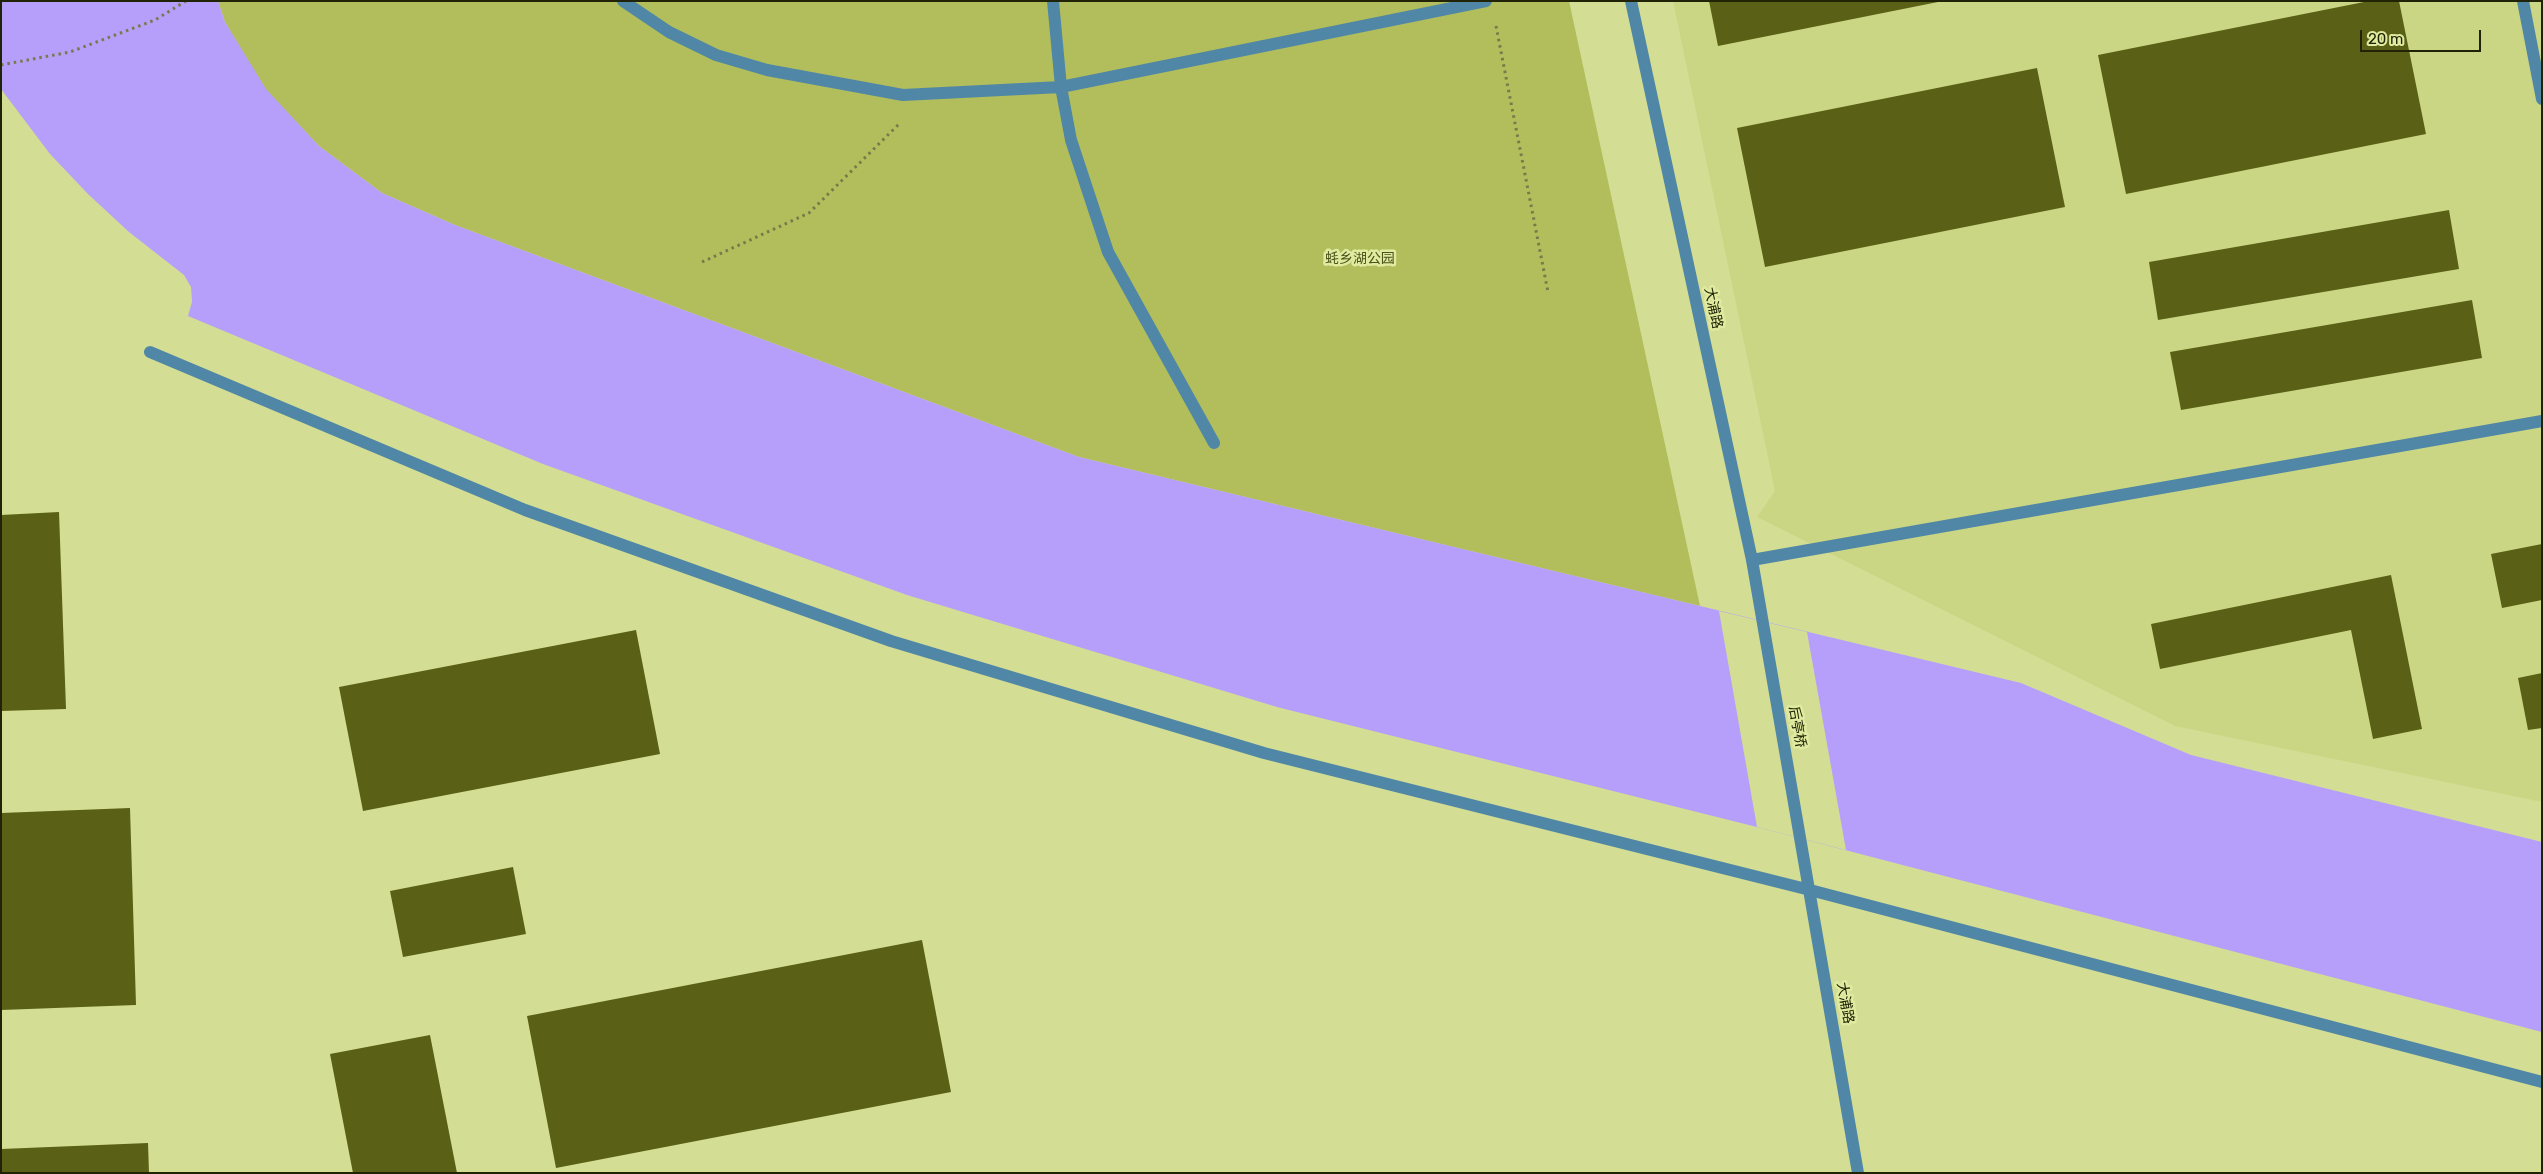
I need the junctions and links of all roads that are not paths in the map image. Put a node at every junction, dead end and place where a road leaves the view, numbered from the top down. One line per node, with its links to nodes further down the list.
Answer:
1 (623, 1): 6 (street)
2 (1053, 1): 6 (street)
3 (1486, 1): 6 (street)
4 (1631, 1): 11 (street, 大浦路)
5 (2523, 1): 7 (street)
6 (1061, 88): 10 (street)
7 (2542, 99)
8 (150, 352): 14 (street)
9 (2542, 421): 11 (street)
10 (1214, 443)
11 (1752, 560): 12 (street, 大浦路)
12 (1763, 621): 13 (street, 后亭桥)
13 (1801, 838): 14 (street, 大浦路)
14 (1810, 890): 15 (street); 16 (street, 大浦路)
15 (2542, 1082)
16 (1858, 1173)

